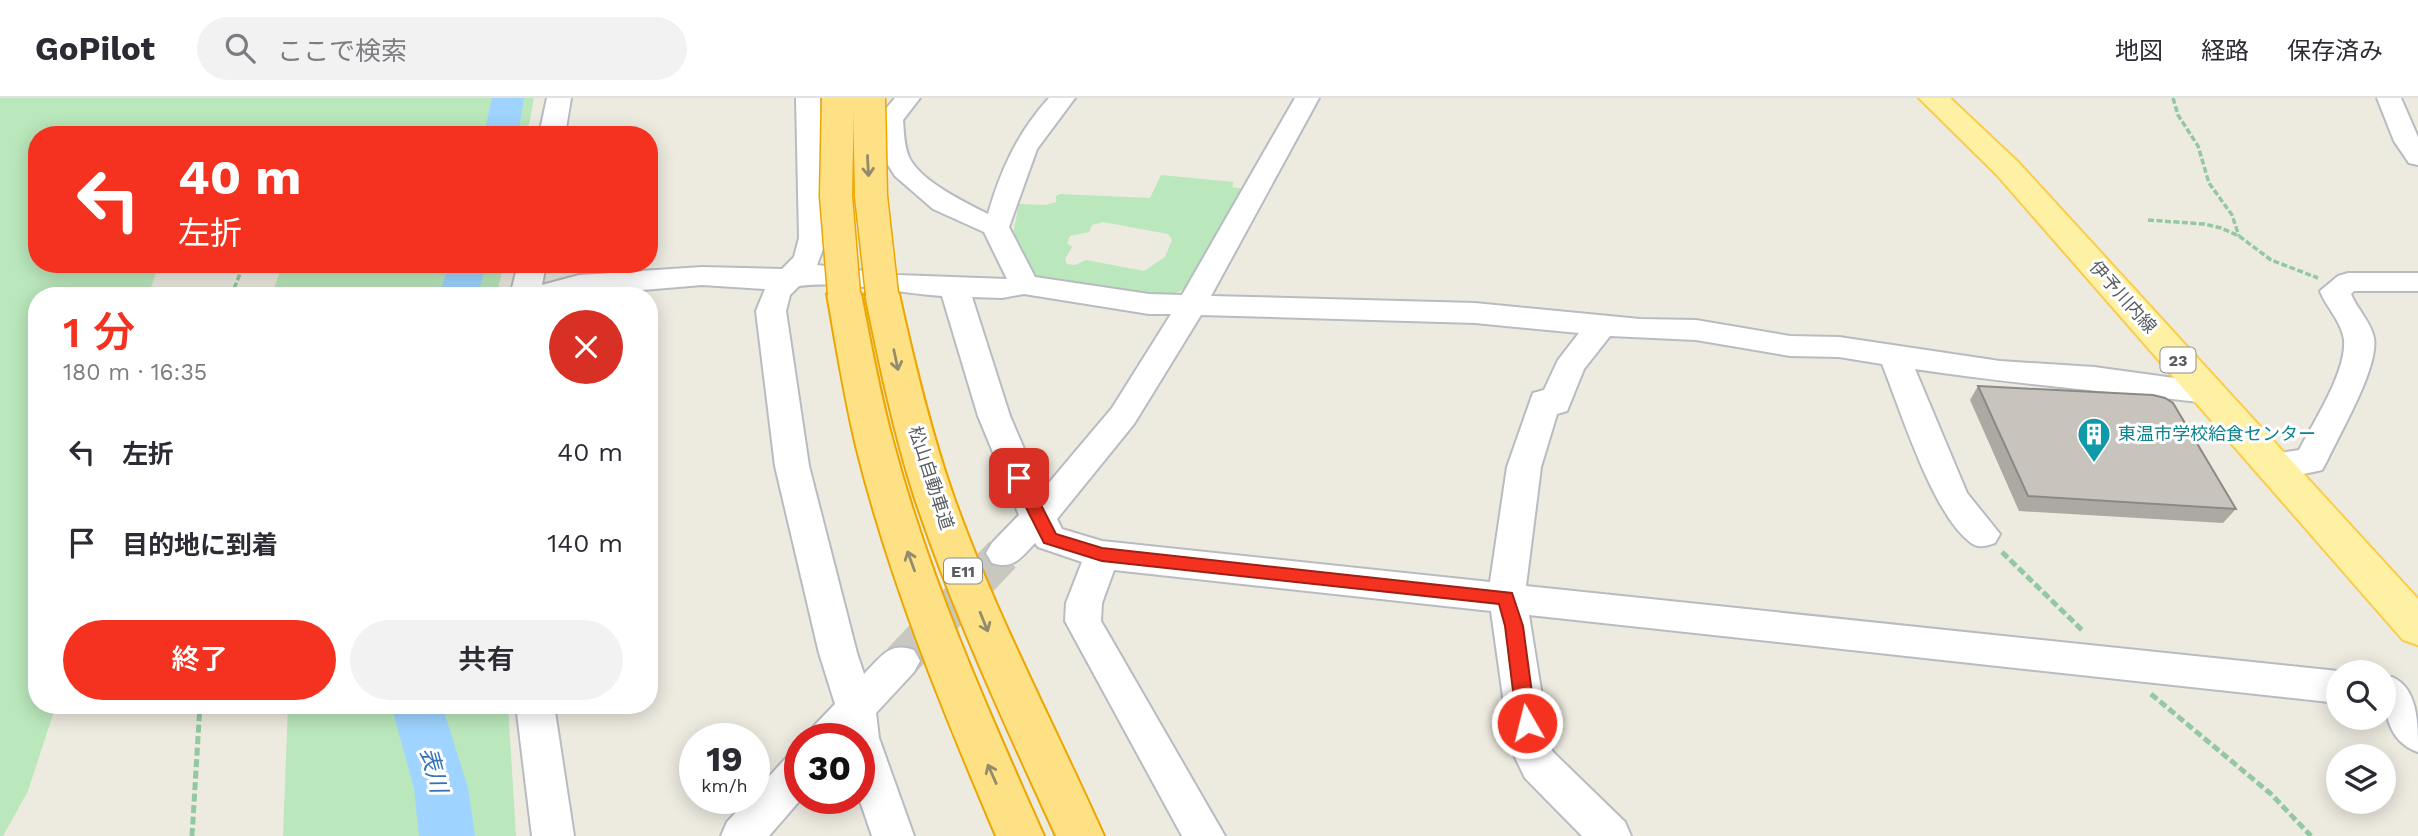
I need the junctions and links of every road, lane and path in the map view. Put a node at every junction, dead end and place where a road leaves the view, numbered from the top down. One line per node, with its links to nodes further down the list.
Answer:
1 (559, 98): 10 (street)
2 (908, 98): 9 (street)
3 (1063, 98): 13 (street)
4 (1307, 98): 22 (street)
5 (1933, 98): 25 (main road, 伊予川内線 / 23)
6 (2173, 98): 14 (path)
7 (2389, 98): 11 (street)
8 (819, 99): 9 (street); 15 (street); 21 (highway, 松山自動車道 / E11, bridge)
9 (879, 109): 13 (street); 21 (highway, 松山自動車道 / E11, one-way to 21, bridge)
10 (554, 126)
11 (2418, 157)
12 (2148, 220): 14 (path)
13 (995, 227): 17 (street)
14 (2239, 236): 18 (path)
15 (793, 276): 19 (street); 20 (street); 38 (street)
16 (2418, 282): 18 (street)
17 (1024, 285): 20 (street); 22 (street)
18 (2339, 286): 26 (street)
19 (569, 287)
20 (954, 287): 27 (street)
21 (863, 294): 47 (highway, 松山自動車道 / E11, one-way to 21); 48 (highway, 松山自動車道 / E11, one-way to 48)
22 (1193, 306): 23 (street); 27 (street)
23 (1603, 325): 24 (street); 31 (street)
24 (1894, 356): 25 (street); 28 (street)
25 (2207, 392): 26 (main road, 伊予川内線 / 23)
26 (2271, 465): 32 (main road, 伊予川内線 / 23)
27 (1038, 518): 29 (street); 30 (street)
28 (1983, 534)
29 (1004, 553)
30 (1102, 555): 31 (street); 49 (street)
31 (1506, 598): 34 (street); 50 (street)
32 (2418, 628)
33 (901, 661): 39 (street)
34 (2326, 686)
35 (2398, 693): 40 (street)
36 (199, 714): 43 (path)
37 (536, 714): 44 (street)
38 (857, 723)
39 (861, 723)
40 (2418, 735)
41 (875, 780): 46 (street)
42 (784, 789): 45 (street)
43 (192, 836)
44 (553, 836)
45 (743, 836)
46 (893, 836)
47 (1020, 836)
48 (1080, 836)
49 (1204, 836)
50 (1610, 836)

